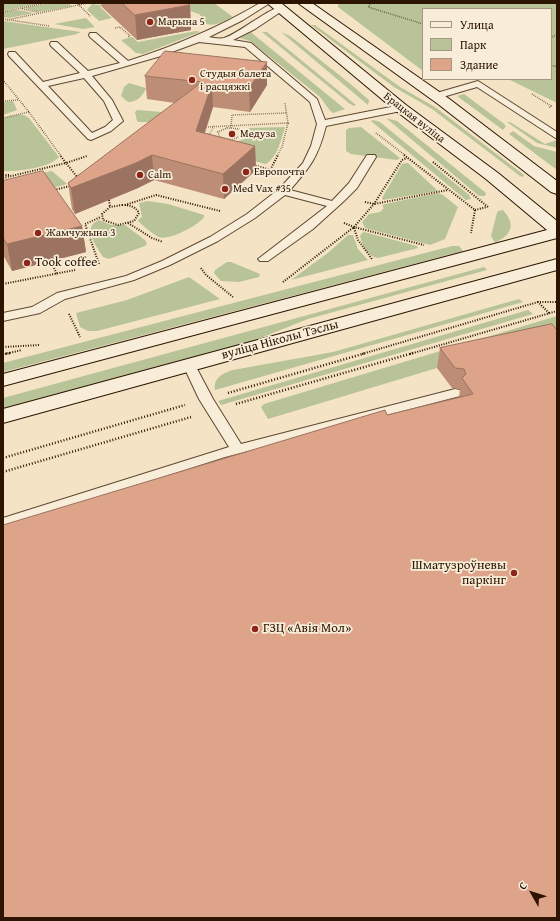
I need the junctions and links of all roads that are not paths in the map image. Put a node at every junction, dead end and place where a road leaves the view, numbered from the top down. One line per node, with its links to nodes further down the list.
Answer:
1 (266, 3): 5 (lane)
2 (304, 3): 17 (street)
3 (280, 5): 6 (lane); 18 (street, Брацкая вуліца)
4 (93, 35): 11 (lane)
5 (198, 39): 6 (lane); 9 (lane)
6 (225, 41): 13 (lane)
7 (54, 44): 14 (lane)
8 (12, 54): 16 (lane)
9 (152, 56): 10 (lane); 11 (lane)
10 (175, 58)
11 (126, 64): 14 (lane)
12 (261, 68): 13 (lane)
13 (276, 69): 19 (lane)
14 (87, 75): 16 (lane); 16 (lane)
15 (474, 82): 17 (lane); 20 (lane)
16 (41, 85)
17 (436, 96): 22 (street)
18 (401, 108): 19 (lane); 25 (street, Брацкая вуліца)
19 (322, 124): 23 (lane)
20 (557, 136)
21 (371, 157): 24 (lane)
22 (557, 189)
23 (283, 191): 24 (lane); 28 (lane)
24 (334, 205): 26 (lane)
25 (557, 232): 30 (street)
26 (264, 259)
27 (557, 264): 29 (street, вуліца Ніколы Тэслы)
28 (3, 317)
29 (189, 366): 32 (street, вуліца Ніколы Тэслы); 33 (lane)
30 (3, 380)
31 (455, 393): 33 (lane)
32 (3, 416)
33 (236, 449): 34 (lane)
34 (3, 523)

